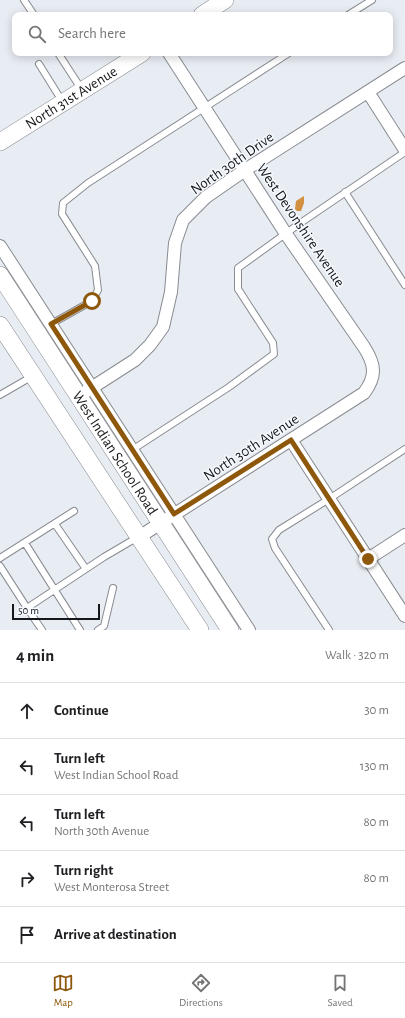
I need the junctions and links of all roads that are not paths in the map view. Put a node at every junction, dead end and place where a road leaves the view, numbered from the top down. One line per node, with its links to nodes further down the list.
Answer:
1 (24, 0): 4 (lane)
2 (225, 0): 5 (main road)
3 (372, 0): 6 (lane)
4 (32, 12)
5 (207, 12)
6 (353, 12)
7 (60, 56): 13 (lane)
8 (137, 56): 13 (main road, North 31st Avenue)
9 (171, 56): 16 (street, West Devonshire Avenue)
10 (284, 56): 16 (lane)
11 (39, 64): 15 (lane)
12 (405, 68): 14 (street, North 30th Drive)
13 (82, 90): 15 (main road, North 31st Avenue)
14 (368, 92): 18 (street); 19 (street, North 30th Drive)
15 (63, 102): 17 (main road, North 31st Avenue)
16 (204, 107): 19 (street, West Devonshire Avenue); 25 (lane)
17 (0, 142)
18 (405, 151): 20 (lane)
19 (245, 170): 21 (street, West Devonshire Avenue); 29 (street, North 30th Drive)
20 (345, 192): 21 (lane); 24 (lane)
21 (286, 234): 28 (street, West Devonshire Avenue); 33 (lane)
22 (0, 246): 25 (street, West Indian School Road)
23 (0, 275): 29 (main road, West Indian School Road)
24 (405, 285)
25 (51, 324): 29 (street, West Indian School Road)
26 (0, 325): 27 (main road, West Indian School Road)
27 (33, 376): 30 (lane); 39 (main road, West Indian School Road)
28 (374, 376): 31 (street, North 30th Avenue)
29 (86, 392): 33 (street, West Indian School Road); 36 (main road, West Indian School Road)
30 (0, 395)
31 (291, 440): 34 (street); 36 (street, North 30th Avenue)
32 (405, 449): 34 (lane)
33 (132, 450): 36 (street, West Indian School Road)
34 (329, 499): 42 (street); 55 (lane)
35 (74, 512): 37 (lane)
36 (168, 518): 39 (street, North 30th Avenue); 53 (main road, West Indian School Road); 54 (street, West Indian School Road)
37 (55, 524): 40 (lane); 44 (lane)
38 (405, 535): 42 (street)
39 (139, 537): 44 (lane); 52 (main road, West Indian School Road)
40 (25, 543): 41 (lane); 46 (lane)
41 (0, 558)
42 (368, 559): 48 (street)
43 (0, 566): 47 (lane)
44 (86, 569): 46 (lane)
45 (113, 588): 51 (lane)
46 (54, 590): 47 (lane); 50 (lane)
47 (27, 608): 49 (lane)
48 (405, 616)
49 (42, 630)
50 (80, 630)
51 (98, 630)
52 (200, 630)
53 (230, 630)
54 (249, 630)
55 (328, 630)

